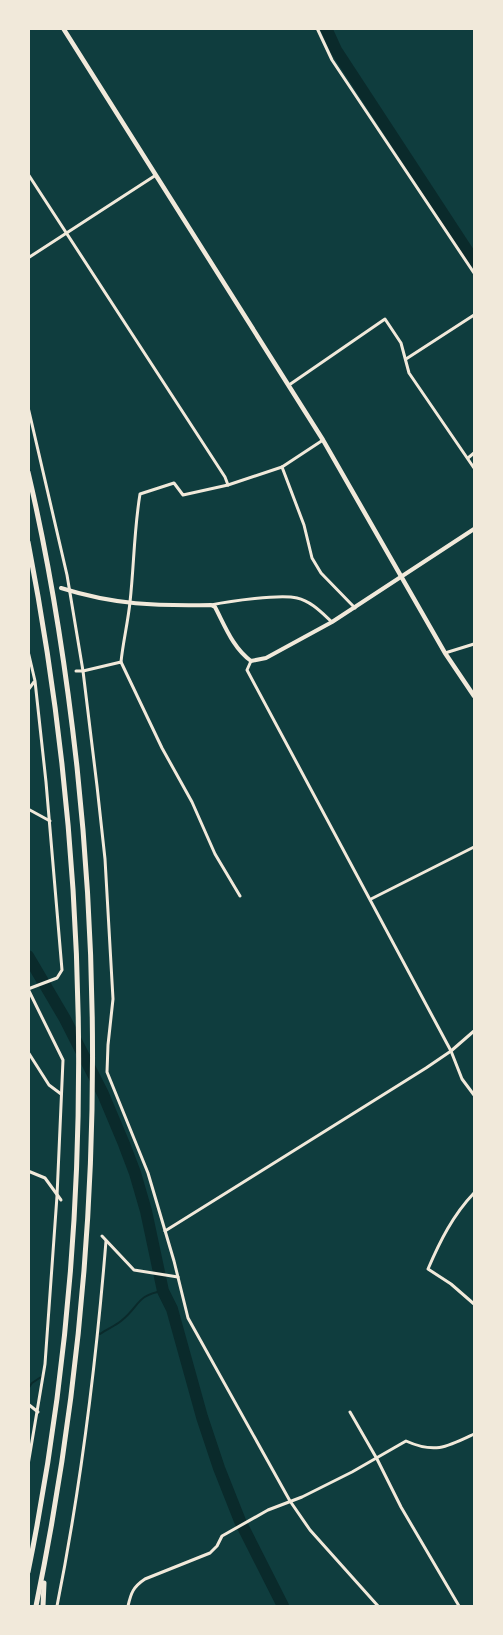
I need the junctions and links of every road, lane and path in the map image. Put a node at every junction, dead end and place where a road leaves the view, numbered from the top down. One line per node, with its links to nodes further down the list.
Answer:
1 (63, 28): 4 (main road)
2 (317, 28): 7 (street)
3 (28, 174): 5 (street)
4 (156, 175): 5 (street); 10 (main road)
5 (66, 232): 6 (street); 18 (street)
6 (28, 258)
7 (474, 273)
8 (474, 315): 9 (street)
9 (405, 360): 10 (street); 14 (street)
10 (289, 385): 12 (main road)
11 (28, 407): 23 (street)
12 (323, 440): 15 (street); 21 (main road)
13 (474, 453): 14 (street)
14 (468, 458): 16 (street)
15 (282, 467): 18 (street); 26 (street)
16 (474, 468)
17 (28, 472): 65 (highway)
18 (228, 485): 24 (street)
19 (474, 529): 21 (street)
20 (28, 542): 66 (highway)
21 (402, 578): 26 (street); 30 (main road)
22 (61, 588): 23 (street)
23 (69, 591): 24 (street); 34 (street)
24 (130, 604): 25 (street); 32 (street)
25 (211, 605): 27 (street); 31 (street)
26 (355, 608): 27 (street)
27 (332, 622): 31 (street)
28 (474, 644): 30 (street)
29 (28, 651): 35 (street)
30 (445, 653): 37 (main road)
31 (251, 661): 42 (street)
32 (121, 662): 34 (street); 41 (street)
33 (76, 671): 34 (street)
34 (83, 671): 53 (street)
35 (35, 681): 36 (street); 39 (street)
36 (28, 690)
37 (474, 696)
38 (28, 809): 39 (street)
39 (50, 820): 43 (street)
40 (474, 847): 42 (street)
41 (240, 896)
42 (371, 899): 45 (street)
43 (28, 989): 47 (street)
44 (474, 1031): 45 (street)
45 (451, 1051): 48 (street); 53 (street)
46 (28, 1052): 47 (street)
47 (61, 1094): 51 (street)
48 (474, 1095)
49 (28, 1171): 51 (street)
50 (474, 1193): 57 (street)
51 (57, 1196): 52 (street); 60 (street)
52 (61, 1200)
53 (165, 1231): 56 (street)
54 (102, 1236): 55 (street)
55 (106, 1241): 56 (street); 69 (street)
56 (178, 1277): 64 (street)
57 (474, 1304)
58 (28, 1404): 60 (street)
59 (350, 1412): 62 (street)
60 (38, 1413): 63 (street)
61 (474, 1434): 62 (street)
62 (377, 1459): 64 (street); 72 (street)
63 (28, 1465)
64 (290, 1501): 70 (street); 71 (street)
65 (45, 1564): 67 (highway); 68 (highway)
66 (28, 1572)
67 (36, 1606)
68 (43, 1606)
69 (57, 1606)
70 (128, 1606)
71 (378, 1606)
72 (459, 1606)

